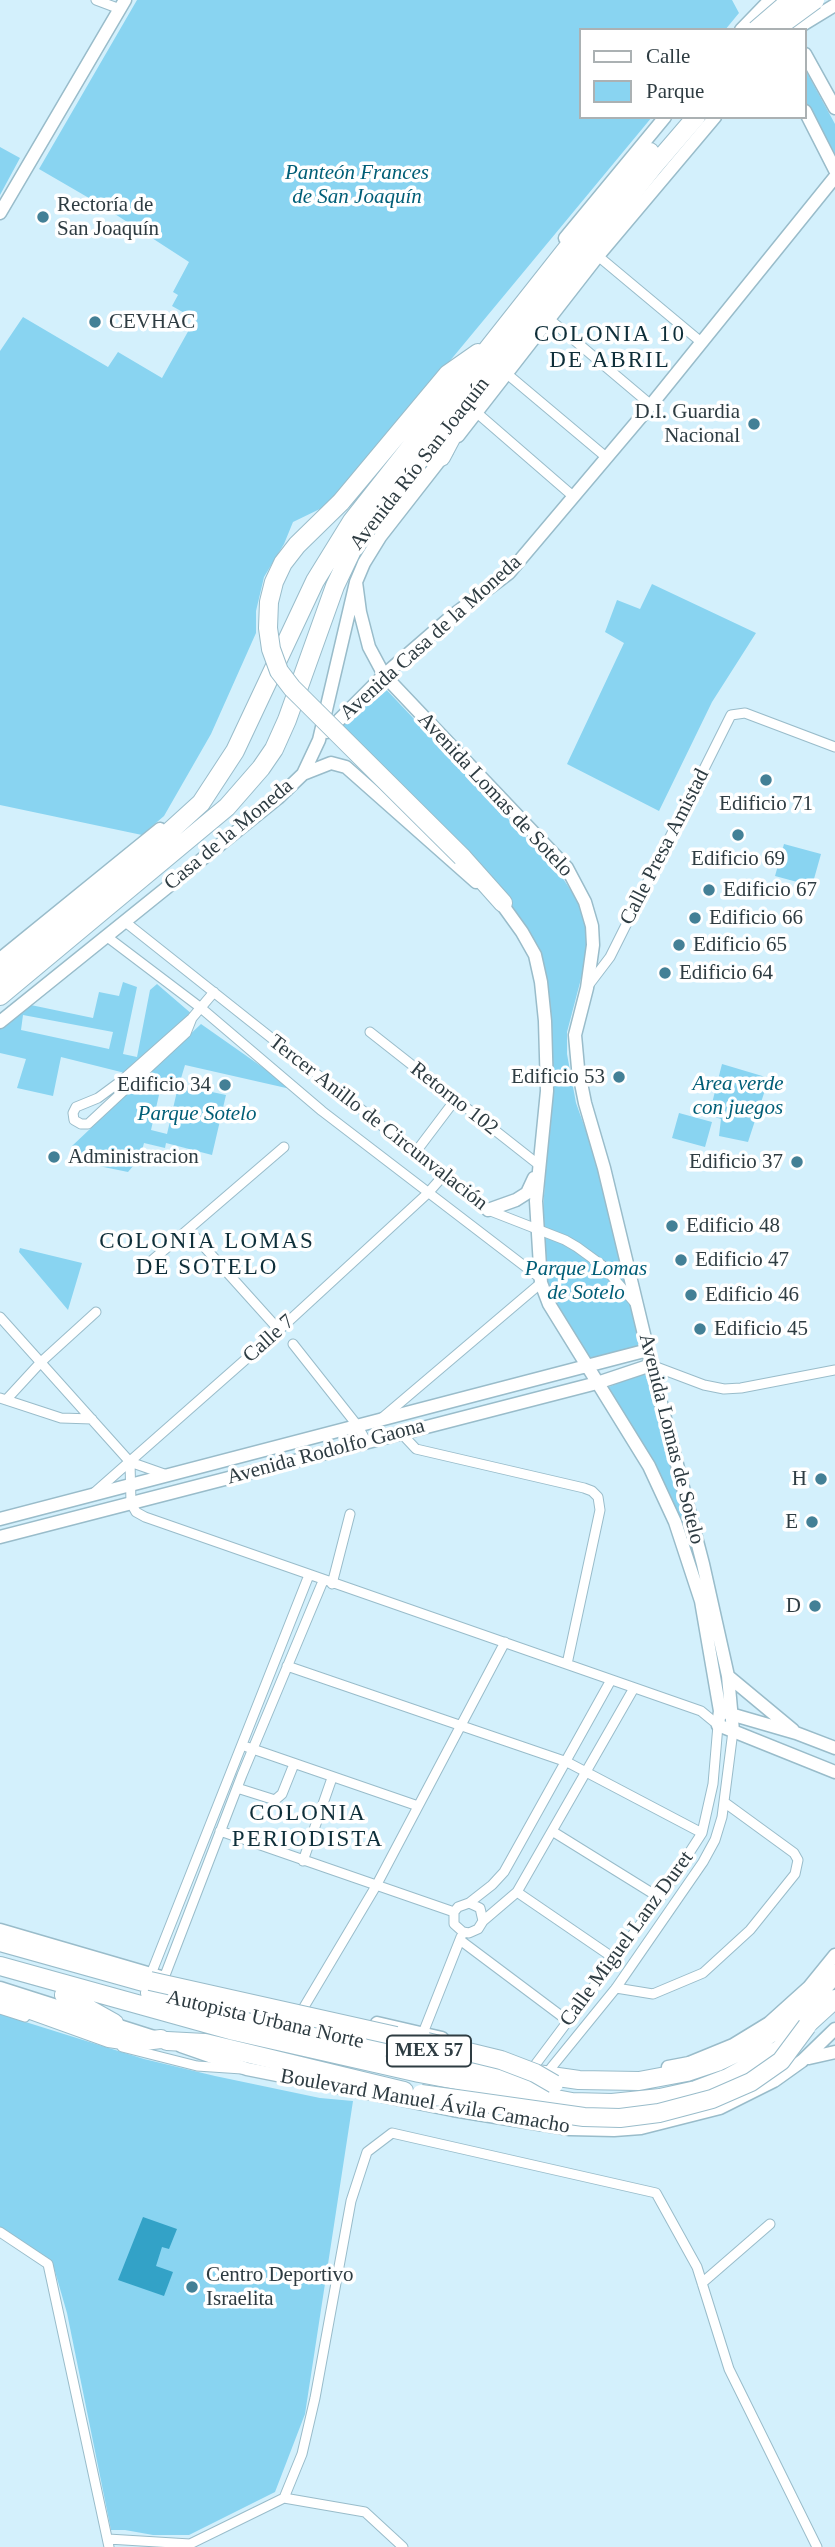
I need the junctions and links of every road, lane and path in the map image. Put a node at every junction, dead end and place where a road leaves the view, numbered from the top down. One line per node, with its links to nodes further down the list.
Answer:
1 (96, 0): 7 (street)
2 (749, 0): 9 (main road)
3 (770, 0): 9 (main road)
4 (778, 0): 11 (main road)
5 (790, 0): 9 (highway, bridge)
6 (815, 0): 10 (highway, bridge)
7 (122, 4): 23 (main road)
8 (835, 5): 12 (main road)
9 (756, 21)
10 (777, 28)
11 (792, 28)
12 (796, 28)
13 (807, 58): 14 (main road)
14 (835, 107)
15 (807, 115): 21 (main road)
16 (664, 119): 25 (main road, Avenida Río San Joaquín)
17 (679, 119): 20 (highway, Avenida Río San Joaquín)
18 (694, 119): 20 (highway, Avenida Río San Joaquín)
19 (713, 119): 24 (main road, Avenida Río San Joaquín)
20 (649, 163): 25 (highway, Avenida Río San Joaquín); 30 (highway, Avenida Río San Joaquín)
21 (835, 170)
22 (835, 177): 27 (main road, Avenida Casa de la Moneda)
23 (0, 213)
24 (598, 257): 26 (main road, Avenida Río San Joaquín); 27 (street)
25 (547, 273): 28 (highway, Avenida Río San Joaquín)
26 (548, 318): 29 (main road, Avenida Río San Joaquín); 31 (street)
27 (701, 342): 31 (main road, Avenida Casa de la Moneda)
28 (492, 343): 41 (highway, Avenida Río San Joaquín); 42 (highway, bridge)
29 (506, 373): 32 (main road, Avenida Río San Joaquín); 34 (street)
30 (479, 388): 33 (highway); 49 (highway, Avenida Río San Joaquín)
31 (651, 405): 34 (main road, Avenida Casa de la Moneda)
32 (476, 412): 33 (main road, Avenida Río San Joaquín); 35 (street)
33 (441, 457): 36 (main road, Avenida Río San Joaquín)
34 (606, 457): 35 (main road, Avenida Casa de la Moneda)
35 (574, 497): 37 (main road, Avenida Casa de la Moneda)
36 (356, 582): 37 (main road, Avenida Lomas de Sotelo); 38 (main road, Casa de la Moneda)
37 (384, 674): 38 (main road, Avenida Casa de la Moneda); 47 (main road, Avenida Lomas de Sotelo)
38 (319, 740): 40 (main road, Casa de la Moneda)
39 (835, 747): 47 (street, Calle Presa Amistad)
40 (303, 774): 42 (main road, Avenida Lomas de Sotelo); 43 (main road, Casa de la Moneda)
41 (221, 776): 45 (main road); 46 (highway, Avenida Río San Joaquín)
42 (503, 903): 57 (main road, Avenida Lomas de Sotelo)
43 (124, 921): 44 (main road, Casa de la Moneda); 48 (street, Tercer Anillo de Circunvalación)
44 (106, 936): 50 (street, Tercer Anillo de Circunvalación); 52 (main road, Casa de la Moneda)
45 (0, 959)
46 (0, 976)
47 (587, 988): 65 (main road, Avenida Lomas de Sotelo)
48 (214, 992): 50 (street); 56 (street, Tercer Anillo de Circunvalación)
49 (0, 996)
50 (201, 1008): 51 (street); 59 (street, Tercer Anillo de Circunvalación)
51 (192, 1018): 51 (street)
52 (0, 1023)
53 (370, 1032): 54 (street, Retorno 102)
54 (455, 1100): 56 (street); 57 (street, Retorno 102)
55 (284, 1147): 61 (street)
56 (415, 1153): 58 (street, Tercer Anillo de Circunvalación)
57 (539, 1167): 60 (main road); 62 (main road, Avenida Lomas de Sotelo)
58 (443, 1175): 59 (street, Calle 7); 60 (street, Tercer Anillo de Circunvalación)
59 (428, 1193): 64 (street, Tercer Anillo de Circunvalación); 68 (street, Calle 7)
60 (488, 1210): 62 (street, Tercer Anillo de Circunvalación)
61 (189, 1230): 63 (street); 68 (street)
62 (536, 1230): 64 (main road, Avenida Lomas de Sotelo); 65 (street, Tercer Anillo de Circunvalación)
63 (142, 1269)
64 (540, 1280): 72 (main road, Avenida Lomas de Sotelo); 78 (street)
65 (639, 1308): 70 (main road, Avenida Lomas de Sotelo)
66 (96, 1312): 71 (street)
67 (0, 1317): 71 (street)
68 (279, 1330): 82 (street, Calle 7)
69 (293, 1344): 79 (street)
70 (648, 1350): 72 (main road, Avenida Rodolfo Gaona); 73 (main road, Avenida Lomas de Sotelo)
71 (41, 1362): 76 (street); 77 (street)
72 (586, 1365): 75 (main road, Avenida Lomas de Sotelo); 78 (main road, Avenida Rodolfo Gaona)
73 (651, 1365): 74 (street); 75 (main road, Avenida Rodolfo Gaona); 95 (main road, Avenida Lomas de Sotelo)
74 (835, 1370)
75 (597, 1383): 80 (main road, Avenida Rodolfo Gaona); 99 (main road, Avenida Lomas de Sotelo)
76 (3, 1399): 77 (street)
77 (92, 1419): 82 (street)
78 (382, 1419): 79 (main road, Avenida Rodolfo Gaona)
79 (357, 1425): 81 (street); 83 (main road, Avenida Rodolfo Gaona)
80 (401, 1433): 81 (main road, Avenida Rodolfo Gaona); 93 (street)
81 (366, 1441): 86 (main road, Avenida Rodolfo Gaona)
82 (131, 1462): 83 (street); 84 (street); 85 (street, Calle 7)
83 (167, 1475): 84 (main road, Avenida Rodolfo Gaona)
84 (129, 1485): 85 (main road, Avenida Rodolfo Gaona); 86 (street)
85 (90, 1496): 88 (main road, Avenida Rodolfo Gaona)
86 (131, 1503): 89 (main road, Avenida Rodolfo Gaona); 90 (street)
87 (350, 1514): 91 (street)
88 (0, 1519)
89 (0, 1537)
90 (309, 1575): 91 (street); 104 (street)
91 (328, 1582): 92 (street); 94 (street)
92 (505, 1642): 93 (street); 100 (street)
93 (567, 1664): 96 (street)
94 (287, 1666): 100 (street); 106 (street)
95 (728, 1676): 99 (main road, Avenida Lomas de Sotelo); 103 (main road)
96 (611, 1680): 97 (street); 107 (street)
97 (634, 1688): 98 (street); 109 (street)
98 (701, 1711): 99 (street); 101 (street)
99 (726, 1713): 101 (main road, Avenida Lomas de Sotelo); 102 (main road, Avenida Lomas de Sotelo); 103 (main road)
100 (460, 1725): 107 (street); 114 (street)
101 (718, 1725): 102 (main road); 117 (street, Calle Miguel Lanz Duret)
102 (733, 1731): 110 (main road); 113 (street, Calle Miguel Lanz Duret)
103 (796, 1733): 105 (main road)
104 (241, 1745): 106 (street); 135 (street)
105 (835, 1748)
106 (253, 1749): 108 (street); 112 (street)
107 (567, 1762): 109 (street); 122 (street)
108 (294, 1764): 111 (street); 112 (street)
109 (586, 1770): 116 (street); 117 (street)
110 (835, 1772)
111 (332, 1778): 114 (street); 118 (street)
112 (237, 1788): 115 (street)
113 (724, 1802): 138 (street, Calle Miguel Lanz Duret); 138 (street)
114 (418, 1806): 119 (street)
115 (220, 1831): 118 (street); 135 (street)
116 (552, 1831): 120 (street); 121 (street)
117 (702, 1833): 121 (street, Calle Miguel Lanz Duret)
118 (303, 1861): 119 (street)
119 (376, 1886): 123 (street); 142 (street)
120 (517, 1892): 124 (street); 131 (street)
121 (660, 1898): 131 (street, Calle Miguel Lanz Duret)
122 (469, 1903): 123 (street); 124 (street)
123 (454, 1912): 126 (street)
124 (483, 1921): 126 (street)
125 (0, 1930): 129 (main road)
126 (462, 1936): 145 (street); 149 (street)
127 (0, 1942): 151 (highway, MEX 57)
128 (0, 1950): 156 (highway, Autopista Urbana Norte)
129 (76, 1952): 135 (highway)
130 (835, 1955): 156 (main road)
131 (615, 1959): 145 (street, Calle Miguel Lanz Duret)
132 (0, 1966): 146 (highway, Autopista Urbana Norte, bridge)
133 (835, 1974): 151 (highway, MEX 57)
134 (0, 1976): 139 (highway, Boulevard Manuel Ávila Camacho / MEX 57)
135 (155, 1978): 142 (main road); 156 (highway, bridge)
136 (835, 1983): 156 (highway, Autopista Urbana Norte)
137 (0, 1988): 148 (main road)
138 (616, 1988): 156 (street, Calle Miguel Lanz Duret)
139 (64, 1995): 143 (highway, Boulevard Manuel Ávila Camacho / MEX 57); 148 (highway)
140 (0, 1999): 148 (highway)
141 (835, 1999): 146 (highway, Autopista Urbana Norte)
142 (295, 2006): 149 (main road); 151 (highway)
143 (835, 2008)
144 (0, 2009): 155 (street)
145 (568, 2021): 154 (street, Calle Miguel Lanz Duret)
146 (807, 2026): 150 (highway, bridge)
147 (835, 2029): 153 (main road, Boulevard Manuel Ávila Camacho)
148 (112, 2031): 150 (highway)
149 (423, 2033): 154 (main road)
150 (164, 2040): 155 (main road, Boulevard Manuel Ávila Camacho)
151 (378, 2041)
152 (835, 2052): 153 (main road)
153 (802, 2061): 155 (main road, Boulevard Manuel Ávila Camacho)
154 (535, 2065): 156 (main road)
155 (247, 2069)
156 (553, 2076)
157 (770, 2224): 159 (street)
158 (0, 2232): 161 (street)
159 (702, 2283): 160 (street); 163 (street)
160 (284, 2498): 161 (street); 162 (street)
161 (108, 2543)
162 (403, 2547)
163 (817, 2547)

